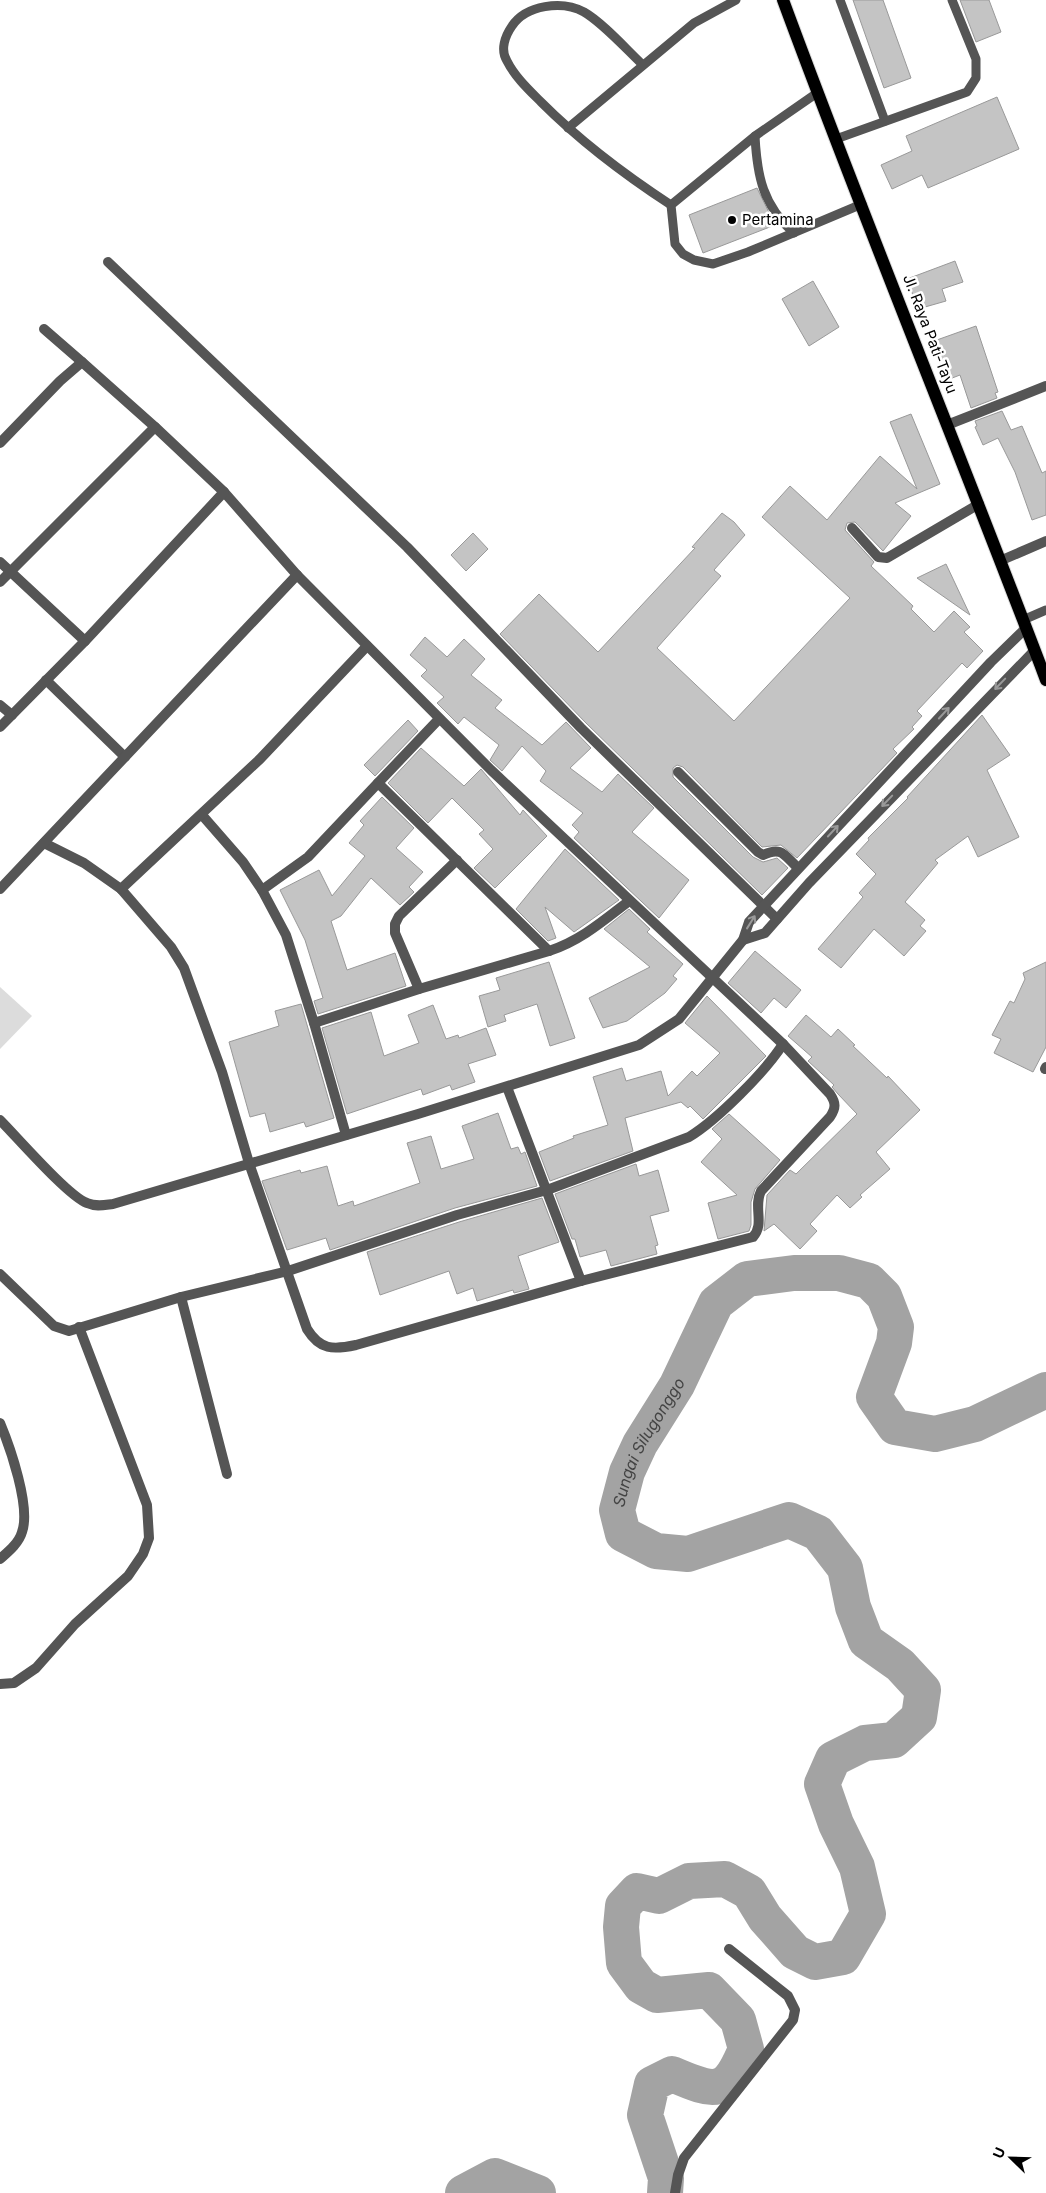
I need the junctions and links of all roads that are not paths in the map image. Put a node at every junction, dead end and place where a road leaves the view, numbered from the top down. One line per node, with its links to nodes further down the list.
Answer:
1 (736, 0): 5 (lane)
2 (783, 0): 6 (main road, Jl. Raya Pati-Tayu)
3 (840, 0): 7 (lane)
4 (952, 0): 7 (lane)
5 (643, 64): 8 (lane); 8 (lane)
6 (817, 92): 9 (lane); 10 (main road, Jl. Raya Pati-Tayu)
7 (886, 121): 10 (lane)
8 (568, 128): 12 (lane)
9 (755, 136): 12 (lane); 13 (lane)
10 (836, 139): 11 (main road, Jl. Raya Pati-Tayu)
11 (862, 204): 13 (lane); 18 (main road, Jl. Raya Pati-Tayu)
12 (672, 205): 13 (lane)
13 (794, 232)
14 (108, 262): 54 (street)
15 (44, 329): 16 (street)
16 (82, 362): 19 (street); 20 (street)
17 (1046, 386): 18 (street)
18 (947, 425): 22 (main road, Jl. Raya Pati-Tayu)
19 (155, 427): 21 (street); 27 (street)
20 (0, 443)
21 (224, 492): 28 (street); 32 (street)
22 (980, 504): 23 (street); 25 (main road, Jl. Raya Pati-Tayu)
23 (852, 528)
24 (1046, 540): 25 (street)
25 (1002, 560): 31 (main road, Jl. Raya Pati-Tayu)
26 (0, 562): 27 (street)
27 (10, 572): 29 (street); 32 (street)
28 (297, 575): 33 (street); 41 (street)
29 (0, 582)
30 (1046, 610): 31 (lane)
31 (1025, 624): 34 (main road, Jl. Raya Pati-Tayu); 46 (street, one-way to 31)
32 (85, 641): 35 (street)
33 (367, 646): 39 (street); 44 (street)
34 (1034, 650): 36 (main road, Jl. Raya Pati-Tayu); 48 (street, one-way to 48)
35 (46, 680): 38 (street); 41 (street)
36 (1046, 680)
37 (0, 705): 38 (street)
38 (12, 715): 40 (street)
39 (439, 719): 43 (street); 53 (street)
40 (0, 727)
41 (125, 757): 45 (street)
42 (678, 772): 49 (street)
43 (378, 783): 47 (street); 52 (street)
44 (202, 815): 51 (street); 52 (street)
45 (44, 843): 50 (street); 51 (street)
46 (815, 850): 48 (street); 49 (street)
47 (457, 860): 57 (street); 59 (street)
48 (829, 863): 55 (street)
49 (798, 868): 54 (street)
50 (0, 889)
51 (121, 889): 65 (street)
52 (262, 890): 60 (street)
53 (629, 901): 57 (street); 58 (street)
54 (764, 905): 55 (street); 56 (street, one-way to 54)
55 (777, 919): 56 (street)
56 (743, 940): 58 (street)
57 (548, 951): 59 (street)
58 (712, 978): 61 (street); 62 (street)
59 (419, 989): 60 (street)
60 (314, 1023): 64 (street)
61 (782, 1044): 66 (street); 69 (street)
62 (507, 1087): 64 (street); 66 (street)
63 (0, 1120): 65 (street)
64 (346, 1135): 65 (street)
65 (249, 1163): 67 (street)
66 (547, 1190): 67 (street); 69 (street)
67 (288, 1271): 69 (street); 70 (street)
68 (0, 1274): 71 (street)
69 (581, 1281)
70 (181, 1298): 71 (street); 73 (street)
71 (79, 1327): 75 (street)
72 (0, 1422): 74 (street)
73 (227, 1474)
74 (0, 1559)
75 (0, 1684)
76 (729, 1949): 77 (street)
77 (675, 2193)

